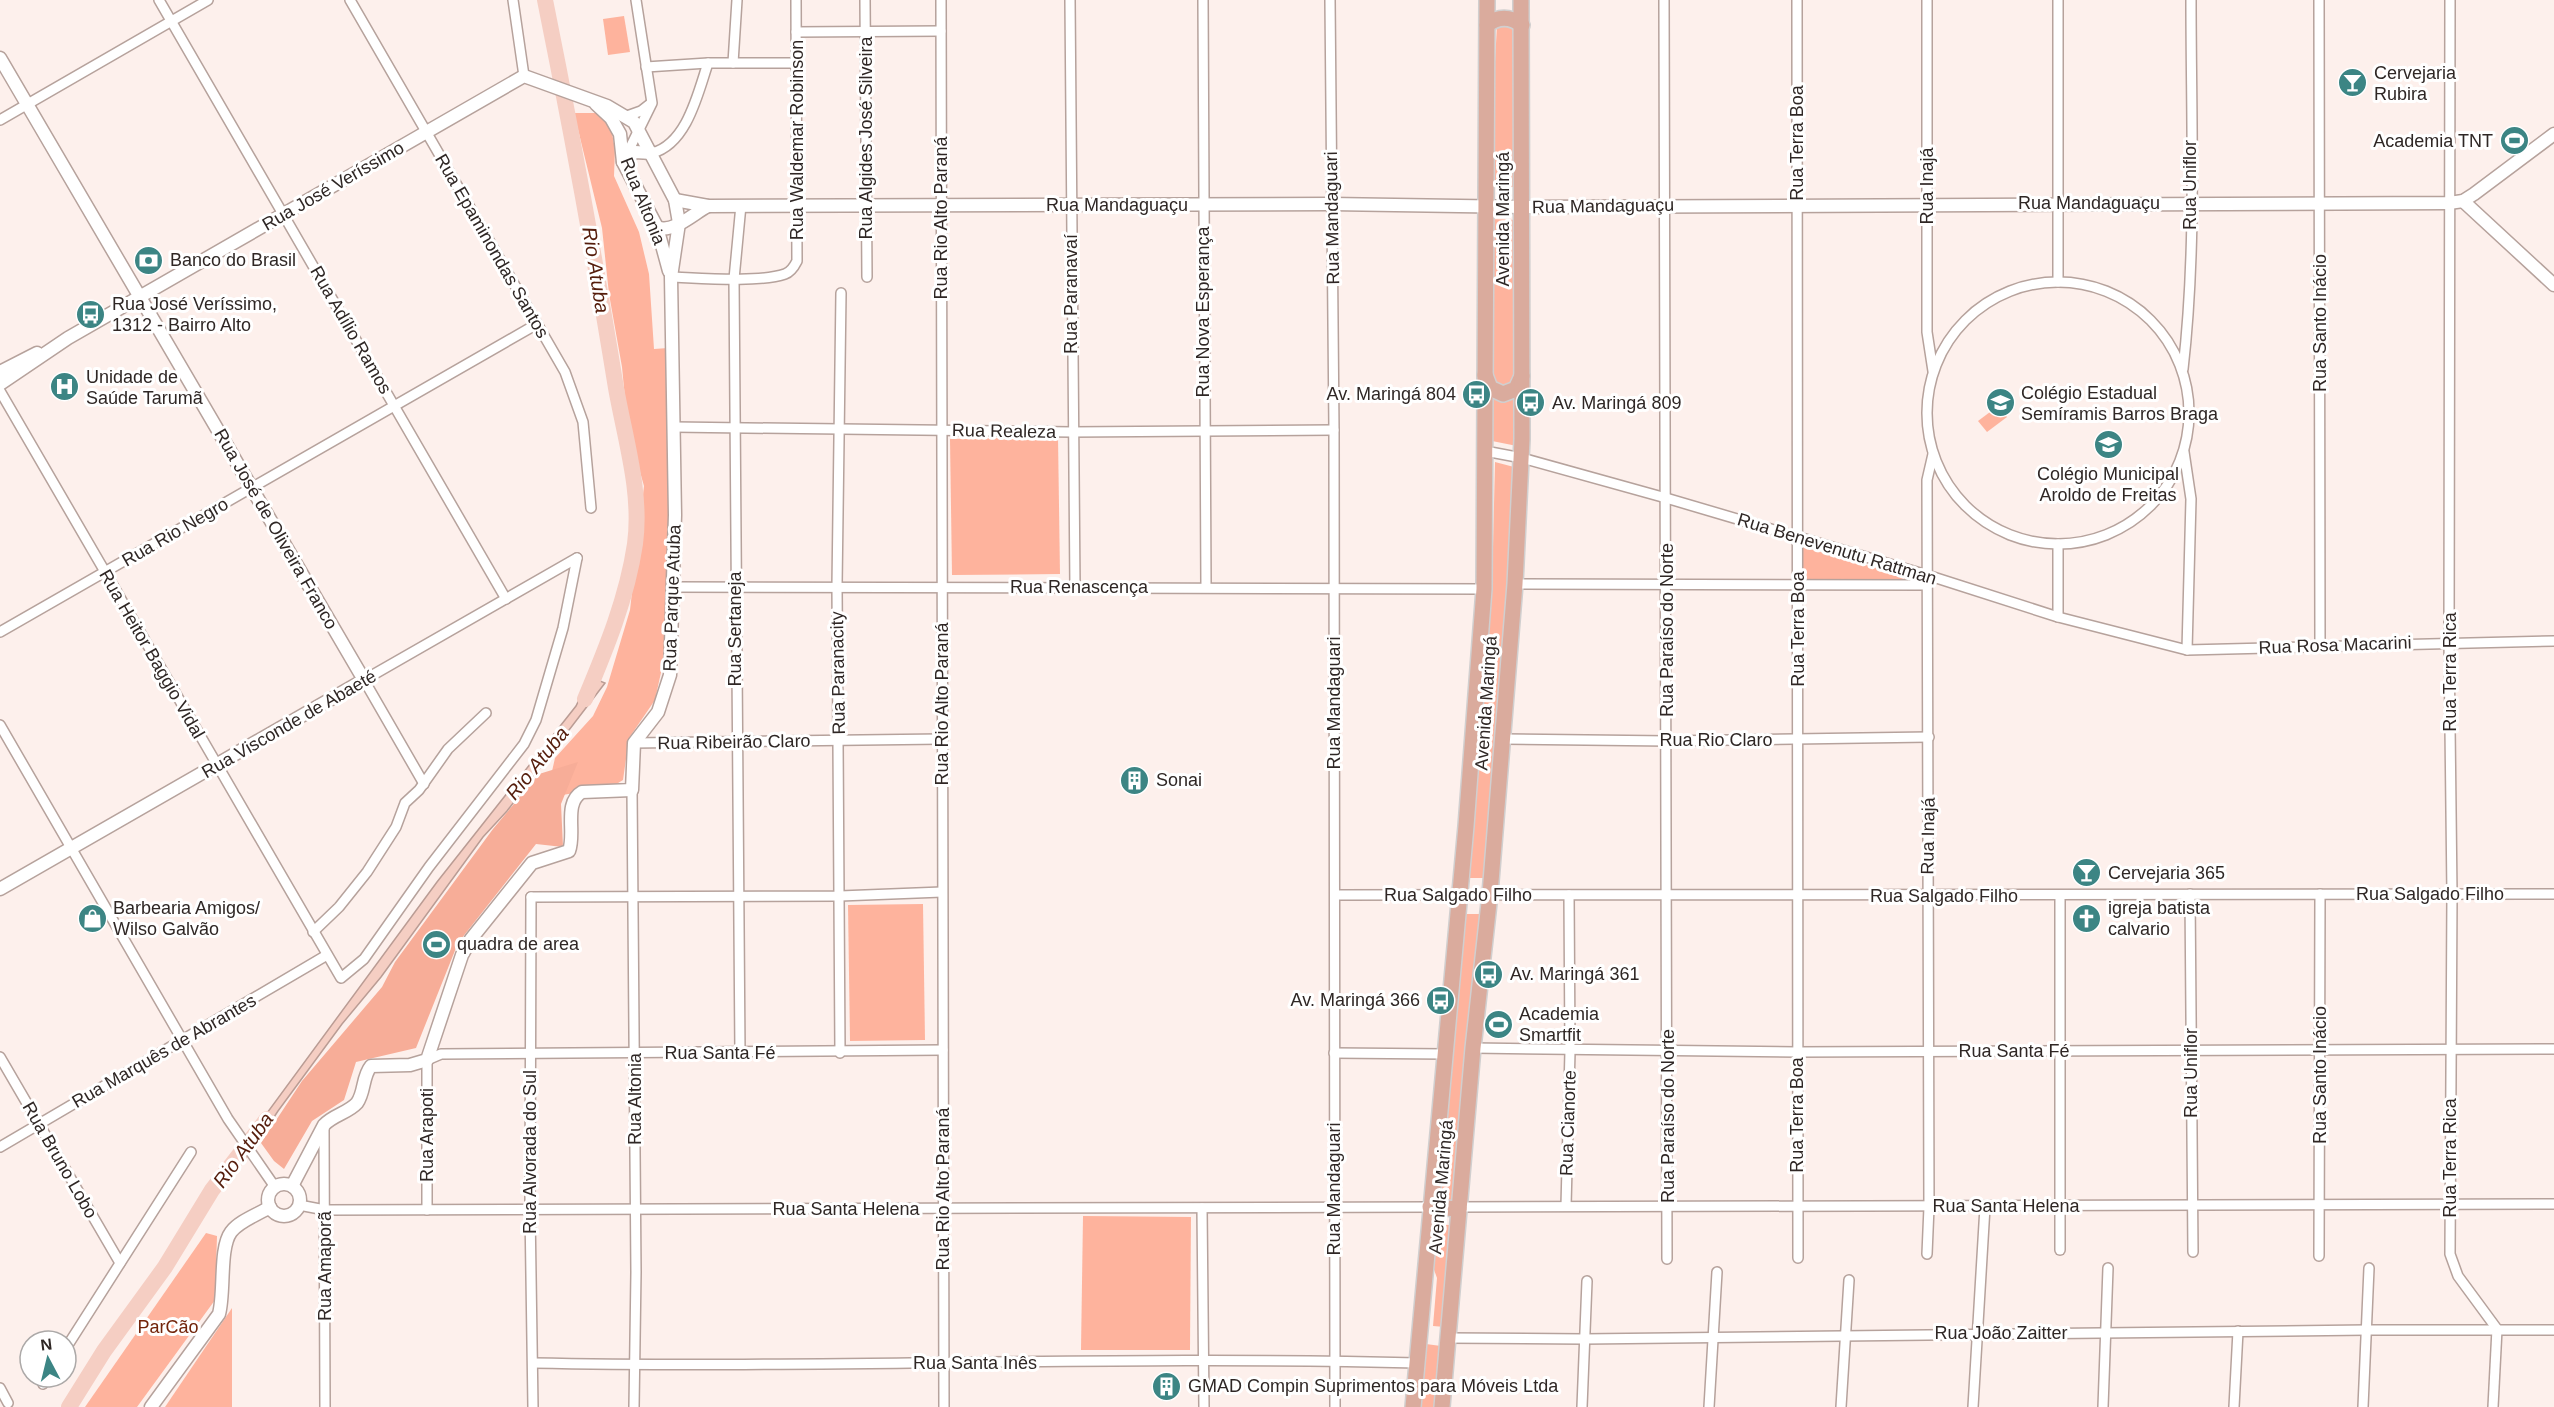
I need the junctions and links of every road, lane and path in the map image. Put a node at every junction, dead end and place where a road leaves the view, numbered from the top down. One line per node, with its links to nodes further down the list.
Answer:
1 (159, 0): 22 (street, Rua Adílio Ramos)
2 (208, 0): 22 (street)
3 (350, 0): 40 (street, Rua Epaminondas Santos)
4 (513, 0): 33 (street)
5 (636, 0): 32 (street)
6 (737, 0): 30 (street)
7 (796, 0): 27 (street, Rua Waldemar Robinson)
8 (865, 0): 25 (street, Rua Algides José Silveira)
9 (941, 0): 26 (street, Rua Rio Alto Paraná)
10 (1070, 0): 54 (street, Rua Paranavaí)
11 (1203, 0): 55 (street, Rua Nova Esperança)
12 (1330, 0): 51 (street, Rua Mandaguari)
13 (1487, 0): 23 (main road, Avenida Maringá)
14 (1521, 0): 24 (main road, Avenida Maringá)
15 (1664, 0): 56 (street, Rua Paraíso do Norte)
16 (1797, 0): 52 (street, Rua Terra Boa)
17 (1927, 0): 48 (street, Rua Inajá)
18 (2058, 0): 49 (street)
19 (2191, 0): 46 (street, Rua Uniflor)
20 (2319, 0): 50 (street, Rua Santo Inácio)
21 (2450, 0): 47 (street, Rua Terra Rica)
22 (171, 21): 36 (street); 63 (street, Rua Adílio Ramos)
23 (1487, 25): 24 (main road); 61 (main road, Avenida Maringá)
24 (1522, 25): 62 (main road, Avenida Maringá)
25 (865, 30): 26 (street); 27 (street); 60 (street, Rua Algides José Silveira)
26 (941, 31): 53 (street, Rua Rio Alto Paraná)
27 (796, 32): 31 (street, Rua Waldemar Robinson)
28 (0, 58): 36 (street, Rua José de Oliveira Franco)
29 (708, 63): 30 (street); 32 (street); 42 (street)
30 (732, 63): 31 (street)
31 (796, 63): 59 (street, Rua Waldemar Robinson)
32 (646, 67): 35 (street)
33 (530, 79): 34 (street); 40 (street, Rua José Veríssimo)
34 (592, 101): 37 (street, Rua Altonia); 43 (street, Rua Altonia)
35 (652, 103): 37 (street); 39 (street)
36 (27, 105): 38 (street); 72 (street, Rua José de Oliveira Franco)
37 (627, 116): 39 (street, Rua Altonia)
38 (0, 120)
39 (639, 128): 42 (street, Rua Altonia); 43 (street)
40 (426, 133): 63 (street, Rua José Veríssimo); 73 (street, Rua Epaminondas Santos)
41 (2554, 134): 45 (street)
42 (652, 153): 43 (street); 44 (street, Rua Altonia)
43 (623, 162): 65 (street, Rua Altonia)
44 (675, 200): 57 (street, Rua Mandaguaçu); 64 (street, Rua Altonia)
45 (2463, 201): 47 (street, Rua Mandaguaçu); 70 (street)
46 (2191, 202): 49 (street, Rua Mandaguaçu); 50 (street, Rua Mandaguaçu); 76 (street, Rua Uniflor)
47 (2449, 202): 50 (street, Rua Mandaguaçu); 116 (street, Rua Terra Rica)
48 (1927, 203): 49 (street, Rua Mandaguaçu); 52 (street, Rua Mandaguaçu); 75 (street, Rua Inajá)
49 (2057, 203): 69 (street)
50 (2319, 203): 117 (street, Rua Santo Inácio)
51 (1331, 204): 55 (street, Rua Mandaguaçu); 61 (street, Rua Mandaguaçu); 88 (street, Rua Mandaguari)
52 (1797, 204): 56 (street, Rua Mandaguaçu); 97 (street, Rua Terra Boa)
53 (940, 205): 54 (street, Rua Mandaguaçu); 60 (street, Rua Mandaguaçu); 86 (street, Rua Rio Alto Paraná)
54 (1070, 205): 55 (street, Rua Mandaguaçu); 89 (street, Rua Paranavaí)
55 (1203, 205): 87 (street, Rua Nova Esperança)
56 (1665, 205): 62 (street, Rua Mandaguaçu); 95 (street, Rua Paraíso do Norte)
57 (708, 206): 58 (street, Rua Mandaguaçu); 64 (street)
58 (741, 206): 59 (street, Rua Mandaguaçu); 68 (street, Rua Sertaneja)
59 (798, 206): 60 (street, Rua Mandaguaçu); 68 (street, Rua Waldemar Robinson)
60 (866, 206): 67 (street, Rua Algides José Silveira)
61 (1485, 206): 62 (street, Rua Mandaguaçu); 78 (main road, Avenida Maringá)
62 (1523, 207): 79 (main road, Avenida Maringá)
63 (284, 215): 72 (street, Rua José Veríssimo); 82 (street, Rua Adílio Ramos)
64 (679, 223): 65 (street); 66 (street, Rua Altonia)
65 (657, 227): 66 (street, Rua Altonia)
66 (671, 277): 68 (street); 83 (street, Rua Parque Atuba)
67 (867, 277)
68 (734, 279): 84 (street, Rua Sertaneja)
69 (2058, 282): 75 (street); 76 (street)
70 (2554, 285)
71 (841, 293): 85 (street, Rua Paranacity)
72 (140, 297): 74 (street, Rua José Veríssimo); 94 (street, Rua José de Oliveira Franco)
73 (537, 324): 82 (street, Rua Rio Negro); 96 (street, Rua Epaminondas Santos)
74 (68, 338): 77 (street, Rua José Veríssimo); 80 (street, Rua José Veríssimo)
75 (1933, 371): 92 (street)
76 (2183, 371): 91 (street)
77 (0, 372)
78 (1485, 375): 79 (main road); 90 (main road, Avenida Maringá)
79 (1522, 376): 93 (main road, Avenida Maringá)
80 (0, 384)
81 (0, 392): 99 (street, Rua Heitor Baggio Vidal)
82 (394, 406): 94 (street, Rua Rio Negro); 112 (street, Rua Adílio Ramos)
83 (674, 427): 84 (street, Rua Realeza); 106 (street, Rua Parque Atuba)
84 (737, 429): 85 (street, Rua Realeza); 104 (street, Rua Sertaneja)
85 (838, 429): 86 (street, Rua Realeza); 105 (street, Rua Paranacity)
86 (941, 430): 89 (street, Rua Realeza); 107 (street, Rua Rio Alto Paraná)
87 (1203, 430): 88 (street, Rua Realeza); 89 (street, Rua Realeza); 108 (street, Rua Nova Esperança)
88 (1334, 430): 110 (street, Rua Mandaguari)
89 (1072, 432): 109 (street, Rua Paranavaí)
90 (1485, 451): 93 (street, Rua Benevenutu Rattman); 111 (main road, Avenida Maringá)
91 (2184, 451): 98 (street); 118 (street)
92 (1933, 454): 98 (street); 100 (street, Rua Inajá)
93 (1522, 458): 95 (street, Rua Benevenutu Rattman); 101 (main road, Avenida Maringá)
94 (252, 488): 99 (street, Rua Rio Negro); 119 (street, Rua José de Oliveira Franco)
95 (1666, 498): 97 (street, Rua Benevenutu Rattman); 103 (street, Rua Paraíso do Norte)
96 (591, 508)
97 (1798, 537): 100 (street, Rua Benevenutu Rattman); 102 (street, Rua Terra Boa)
98 (2058, 544): 113 (street)
99 (105, 572): 114 (street, Rua Rio Negro); 130 (street, Rua Heitor Baggio Vidal)
100 (1928, 580): 102 (street); 113 (street, Rua Benevenutu Rattman); 122 (street, Rua Inajá)
101 (1515, 584): 103 (street); 124 (main road, Avenida Maringá)
102 (1798, 584): 103 (street); 125 (street, Rua Terra Boa)
103 (1667, 585): 127 (street, Rua Paraíso do Norte)
104 (734, 586): 105 (street, Rua Renascença); 106 (street, Rua Renascença); 128 (street, Rua Sertaneja)
105 (837, 586): 107 (street, Rua Renascença); 126 (street, Rua Paranacity)
106 (674, 587): 129 (street, Rua Parque Atuba)
107 (942, 587): 109 (street, Rua Renascença); 123 (street, Rua Rio Alto Paraná)
108 (1206, 587): 109 (street, Rua Renascença); 110 (street, Rua Renascença)
109 (1076, 588)
110 (1333, 589): 111 (street, Rua Renascença); 144 (street, Rua Mandaguari)
111 (1484, 589): 145 (main road, Avenida Maringá)
112 (506, 599): 119 (street, Rua Visconde de Abaeté); 155 (street, Rua Visconde de Abaeté)
113 (2058, 617): 118 (street, Rua Benevenutu Rattman)
114 (0, 632)
115 (2554, 641): 116 (street, Rua Rosa Macarini)
116 (2449, 642): 117 (street, Rua Rosa Macarini); 141 (street, Rua Terra Rica)
117 (2320, 645): 118 (street, Rua Rosa Macarini)
118 (2187, 650)
119 (364, 680): 130 (street, Rua Visconde de Abaeté); 131 (street, Rua José de Oliveira Franco)
120 (486, 713): 131 (street)
121 (0, 725): 133 (street)
122 (1929, 737): 125 (street, Rua Rio Claro); 152 (street, Rua Inajá)
123 (942, 739): 126 (street, Rua Ribeirão Claro); 136 (street, Rua Rio Alto Paraná)
124 (1504, 739): 127 (street, Rua Rio Claro); 137 (main road, Avenida Maringá)
125 (1798, 740): 127 (street, Rua Rio Claro); 148 (street, Rua Terra Boa)
126 (839, 741): 128 (street, Rua Ribeirão Claro); 147 (street, Rua Paranacity)
127 (1668, 741): 138 (street, Rua Paraíso do Norte)
128 (736, 742): 129 (street, Rua Ribeirão Claro); 151 (street, Rua Sertaneja)
129 (634, 743): 132 (street)
130 (217, 765): 133 (street, Rua Visconde de Abaeté); 153 (street, Rua Heitor Baggio Vidal)
131 (424, 784): 153 (street)
132 (632, 790): 134 (street); 143 (street, Rua Altonia)
133 (71, 848): 135 (street, Rua Visconde de Abaeté); 156 (street)
134 (517, 880): 150 (street); 175 (street)
135 (0, 889)
136 (942, 892): 147 (street); 159 (street, Rua Rio Alto Paraná)
137 (1490, 894): 145 (street, Rua Salgado Filho); 146 (street, Rua Salgado Filho); 157 (main road, Avenida Maringá)
138 (1667, 894): 146 (street, Rua Salgado Filho); 148 (street, Rua Salgado Filho); 162 (street, Rua Paraíso do Norte)
139 (2190, 894): 140 (street, Rua Salgado Filho); 149 (street, Rua Salgado Filho); 164 (street, Rua Uniflor)
140 (2320, 894): 141 (street, Rua Salgado Filho); 165 (street, Rua Santo Inácio)
141 (2452, 894): 142 (street, Rua Salgado Filho); 166 (street, Rua Terra Rica)
142 (2554, 894)
143 (634, 895): 150 (street); 151 (street); 169 (street, Rua Altonia)
144 (1335, 895): 145 (street, Rua Salgado Filho); 171 (street, Rua Mandaguari)
145 (1460, 895): 173 (main road, Avenida Maringá)
146 (1569, 895): 161 (street, Rua Cianorte)
147 (840, 896): 151 (street); 170 (street, Rua Paranacity)
148 (1798, 896): 152 (street, Rua Salgado Filho); 167 (street, Rua Terra Boa)
149 (2060, 896): 152 (street, Rua Salgado Filho); 160 (street)
150 (531, 897): 168 (street, Rua Alvorada do Sul)
151 (737, 897): 172 (street, Rua Sertaneja)
152 (1927, 897): 163 (street, Rua Inajá)
153 (313, 932): 154 (street, Rua Heitor Baggio Vidal)
154 (327, 955): 155 (street, Rua Heitor Baggio Vidal); 156 (street, Rua Marquês de Abrantes)
155 (341, 978)
156 (182, 1040): 176 (street, Rua Marquês de Abrantes); 181 (street)
157 (1473, 1048): 161 (street, Rua Santa Fé); 198 (main road, Avenida Maringá)
158 (2554, 1049): 166 (street, Rua Santa Fé)
159 (943, 1050): 170 (street, Rua Santa Fé); 196 (street, Rua Rio Alto Paraná)
160 (2059, 1050): 163 (street, Rua Santa Fé); 164 (street, Rua Santa Fé); 190 (street)
161 (1570, 1051): 162 (street, Rua Santa Fé); 187 (street, Rua Cianorte)
162 (1668, 1051): 167 (street, Rua Santa Fé); 188 (street, Rua Paraíso do Norte)
163 (1928, 1051): 167 (street, Rua Santa Fé); 194 (street, Rua Inajá)
164 (2192, 1051): 165 (street, Rua Santa Fé); 186 (street, Rua Uniflor)
165 (2320, 1051): 166 (street, Rua Santa Fé); 182 (street, Rua Santo Inácio)
166 (2450, 1051): 183 (street, Rua Terra Rica)
167 (1797, 1052): 189 (street, Rua Terra Boa)
168 (530, 1053): 169 (street, Rua Santa Fé); 175 (street, Rua Santa Fé); 199 (street, Rua Alvorada do Sul)
169 (635, 1053): 172 (street, Rua Santa Fé); 200 (street, Rua Altonia)
170 (840, 1053): 172 (street, Rua Santa Fé)
171 (1334, 1053): 173 (street); 192 (street, Rua Mandaguari)
172 (740, 1054)
173 (1445, 1054): 193 (main road, Avenida Maringá)
174 (0, 1056): 176 (street, Rua Bruno Lobo)
175 (427, 1059): 177 (street); 202 (street, Rua Arapoti)
176 (39, 1124): 178 (street, Rua Marquês de Abrantes); 209 (street, Rua Bruno Lobo)
177 (324, 1125): 180 (street); 201 (street, Rua Amaporã)
178 (0, 1147)
179 (191, 1152): 209 (street)
180 (292, 1186): 181 (street); 185 (street)
181 (274, 1187): 191 (street)
182 (2319, 1204): 183 (street, Rua Santa Helena); 186 (street, Rua Santa Helena); 206 (street, Rua Santo Inácio)
183 (2451, 1204): 184 (street, Rua Santa Helena); 217 (street, Rua Terra Rica)
184 (2554, 1204)
185 (299, 1205): 191 (street); 201 (street, Rua Santa Helena)
186 (2191, 1205): 190 (street, Rua Santa Helena); 204 (street, Rua Uniflor)
187 (1566, 1206): 188 (street, Rua Santa Helena); 198 (street, Rua Santa Helena)
188 (1668, 1206): 189 (street, Rua Santa Helena); 208 (street, Rua Paraíso do Norte)
189 (1798, 1206): 194 (street, Rua Santa Helena); 207 (street, Rua Terra Boa)
190 (2059, 1206): 195 (street, Rua Santa Helena); 203 (street)
191 (270, 1207): 235 (street)
192 (1333, 1207): 193 (street, Rua Santa Helena); 197 (street, Rua Santa Helena); 228 (street, Rua Mandaguari)
193 (1430, 1207): 198 (main road); 224 (main road, Avenida Maringá)
194 (1929, 1207): 195 (street, Rua Santa Helena); 205 (street, Rua Inajá)
195 (1985, 1207): 220 (street)
196 (943, 1208): 197 (street, Rua Santa Helena); 200 (street, Rua Santa Helena); 230 (street, Rua Rio Alto Paraná)
197 (1202, 1208): 227 (street)
198 (1459, 1208): 225 (main road, Avenida Maringá)
199 (530, 1209): 200 (street, Rua Santa Helena); 202 (street, Rua Santa Helena); 229 (street, Rua Alvorada do Sul)
200 (635, 1209): 232 (street, Rua Altonia)
201 (325, 1210): 202 (street, Rua Santa Helena); 236 (street, Rua Amaporã)
202 (426, 1210)
203 (2060, 1250)
204 (2193, 1252)
205 (1927, 1254)
206 (2319, 1256)
207 (1798, 1258)
208 (1666, 1259)
209 (120, 1263): 215 (street)
210 (2108, 1268): 221 (street)
211 (2369, 1268): 216 (street)
212 (1718, 1272): 223 (street)
213 (1849, 1280): 222 (street)
214 (1587, 1281): 226 (street)
215 (78, 1329)
216 (2367, 1329): 217 (street, Rua João Zaitter); 219 (street, Rua João Zaitter); 250 (street)
217 (2498, 1329): 218 (street, Rua João Zaitter); 251 (street)
218 (2554, 1330)
219 (2238, 1331): 221 (street, Rua João Zaitter); 249 (street)
220 (1978, 1333): 221 (street, Rua João Zaitter); 222 (street, Rua João Zaitter); 247 (street)
221 (2105, 1333): 248 (street)
222 (1847, 1334): 223 (street, Rua João Zaitter); 246 (street)
223 (1714, 1337): 226 (street, Rua João Zaitter); 245 (street)
224 (1420, 1338): 225 (main road); 231 (main road, Avenida Maringá)
225 (1448, 1338): 226 (street, Rua João Zaitter); 243 (main road, Avenida Maringá)
226 (1584, 1339): 244 (street)
227 (1204, 1361): 228 (street, Rua Santa Inês); 230 (street, Rua Santa Inês); 240 (street)
228 (1335, 1361): 231 (street, Rua Santa Inês); 241 (street, Rua Mandaguari)
229 (533, 1363): 232 (street, Rua Santa Inês); 237 (street, Rua Alvorada do Sul)
230 (944, 1363): 232 (street, Rua Santa Inês); 239 (street, Rua Rio Alto Paraná)
231 (1417, 1363): 242 (main road, Avenida Maringá)
232 (634, 1365): 238 (street, Rua Altonia)
233 (0, 1388): 234 (street)
234 (8, 1403)
235 (151, 1407)
236 (325, 1407)
237 (533, 1407)
238 (634, 1407)
239 (944, 1407)
240 (1204, 1407)
241 (1335, 1407)
242 (1413, 1407)
243 (1442, 1407)
244 (1582, 1407)
245 (1709, 1407)
246 (1842, 1407)
247 (1973, 1407)
248 (2103, 1407)
249 (2234, 1407)
250 (2363, 1407)
251 (2493, 1407)

